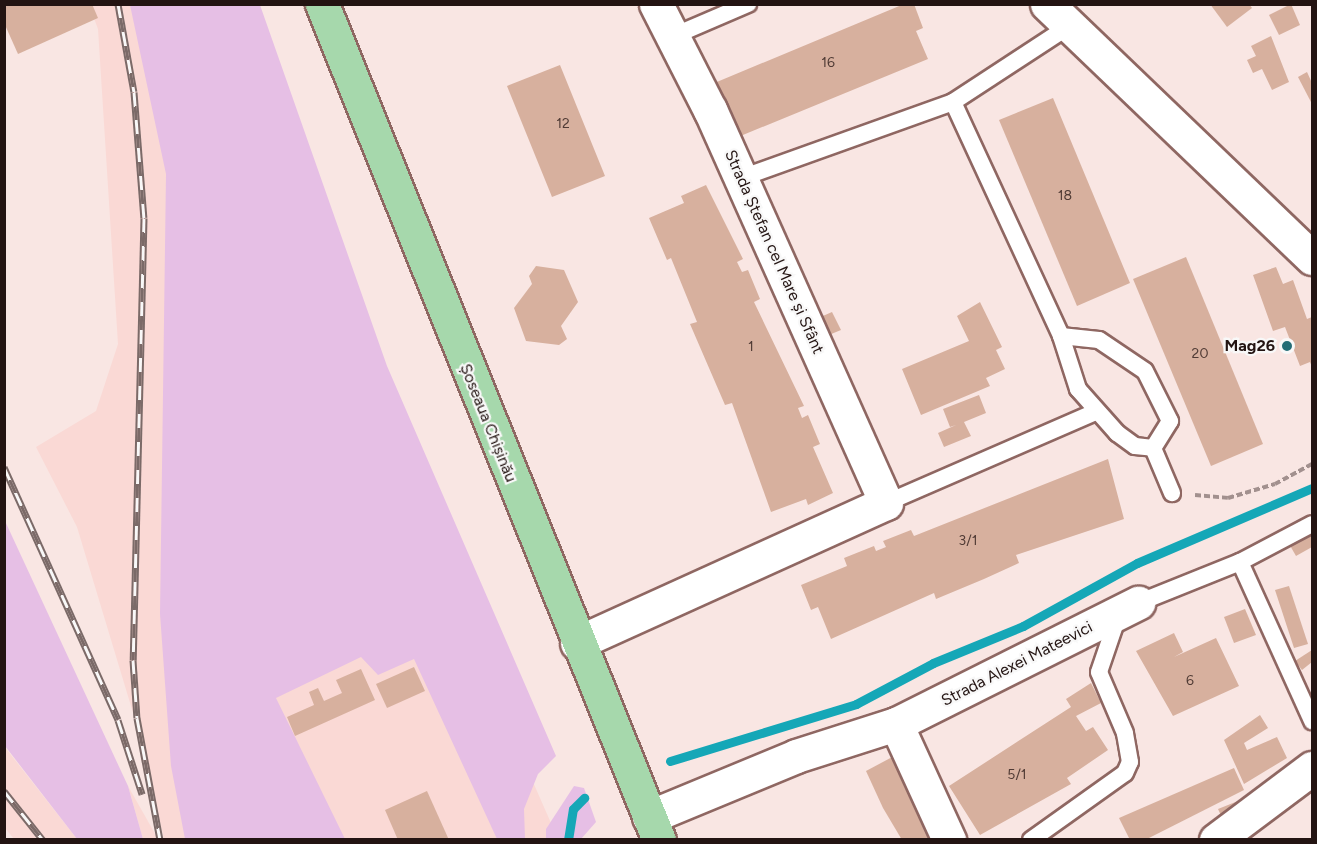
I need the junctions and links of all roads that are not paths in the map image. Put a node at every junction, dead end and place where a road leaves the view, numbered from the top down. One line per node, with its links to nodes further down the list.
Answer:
1 (322, 4): 17 (highway, Șoseaua Chișinău)
2 (656, 4): 5 (street, Strada Ștefan cel Mare și Sfânt)
3 (748, 4): 5 (lane)
4 (1058, 15): 6 (lane); 8 (street)
5 (671, 37): 7 (street, Strada Ștefan cel Mare și Sfânt)
6 (953, 102): 7 (lane); 9 (lane)
7 (741, 178): 13 (street, Strada Ștefan cel Mare și Sfânt)
8 (1312, 258)
9 (1061, 336): 10 (lane); 11 (lane)
10 (1095, 412): 11 (lane); 13 (lane)
11 (1153, 448): 12 (lane)
12 (1172, 493)
13 (886, 503): 17 (street)
14 (1312, 524): 15 (lane)
15 (1240, 562): 16 (lane); 18 (lane)
16 (1138, 603): 19 (street, Strada Alexei Mateevici); 23 (lane)
17 (578, 643): 21 (highway, Șoseaua Chișinău)
18 (1312, 721)
19 (896, 724): 21 (street, Strada Alexei Mateevici); 22 (street)
20 (1312, 768): 24 (street)
21 (654, 828)
22 (949, 840)
23 (1031, 840)
24 (1216, 840)

